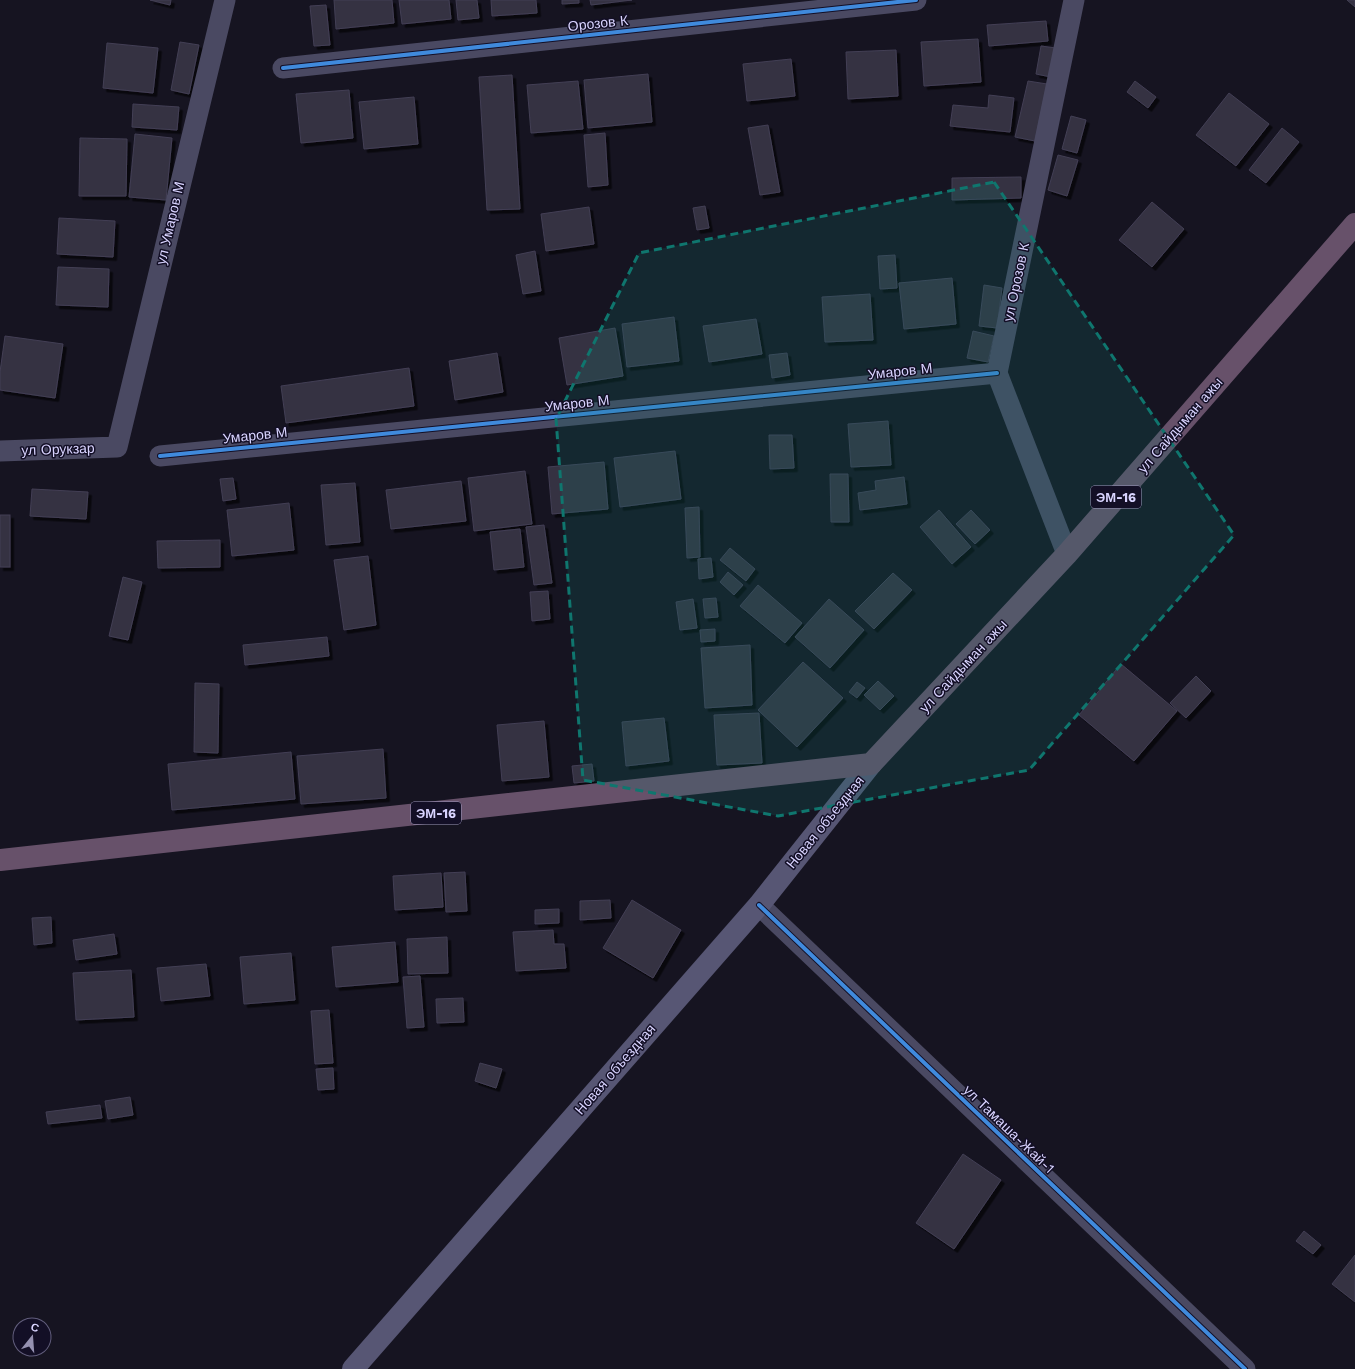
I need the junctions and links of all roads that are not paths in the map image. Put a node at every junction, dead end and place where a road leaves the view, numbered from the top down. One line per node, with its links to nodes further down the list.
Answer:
1 (225, 0): 7 (street, ул Умаров М)
2 (916, 0): 4 (street, Орозов К)
3 (1074, 0): 6 (street, ул Орозов К)
4 (283, 68)
5 (1355, 224): 10 (highway, ул Сайдыман ажы / ЭМ-16)
6 (997, 373): 9 (street, Умаров М); 10 (street)
7 (117, 447): 8 (street, ул Орукзар)
8 (0, 451)
9 (160, 456)
10 (1067, 554): 11 (highway, ул Сайдыман ажы / ЭМ-16)
11 (871, 764): 12 (highway, ЭМ-16); 13 (main road, Новая объездная)
12 (0, 860)
13 (759, 905): 14 (main road, Новая объездная); 15 (street, ул Тамаша-Жай-1)
14 (353, 1369)
15 (1245, 1369)

